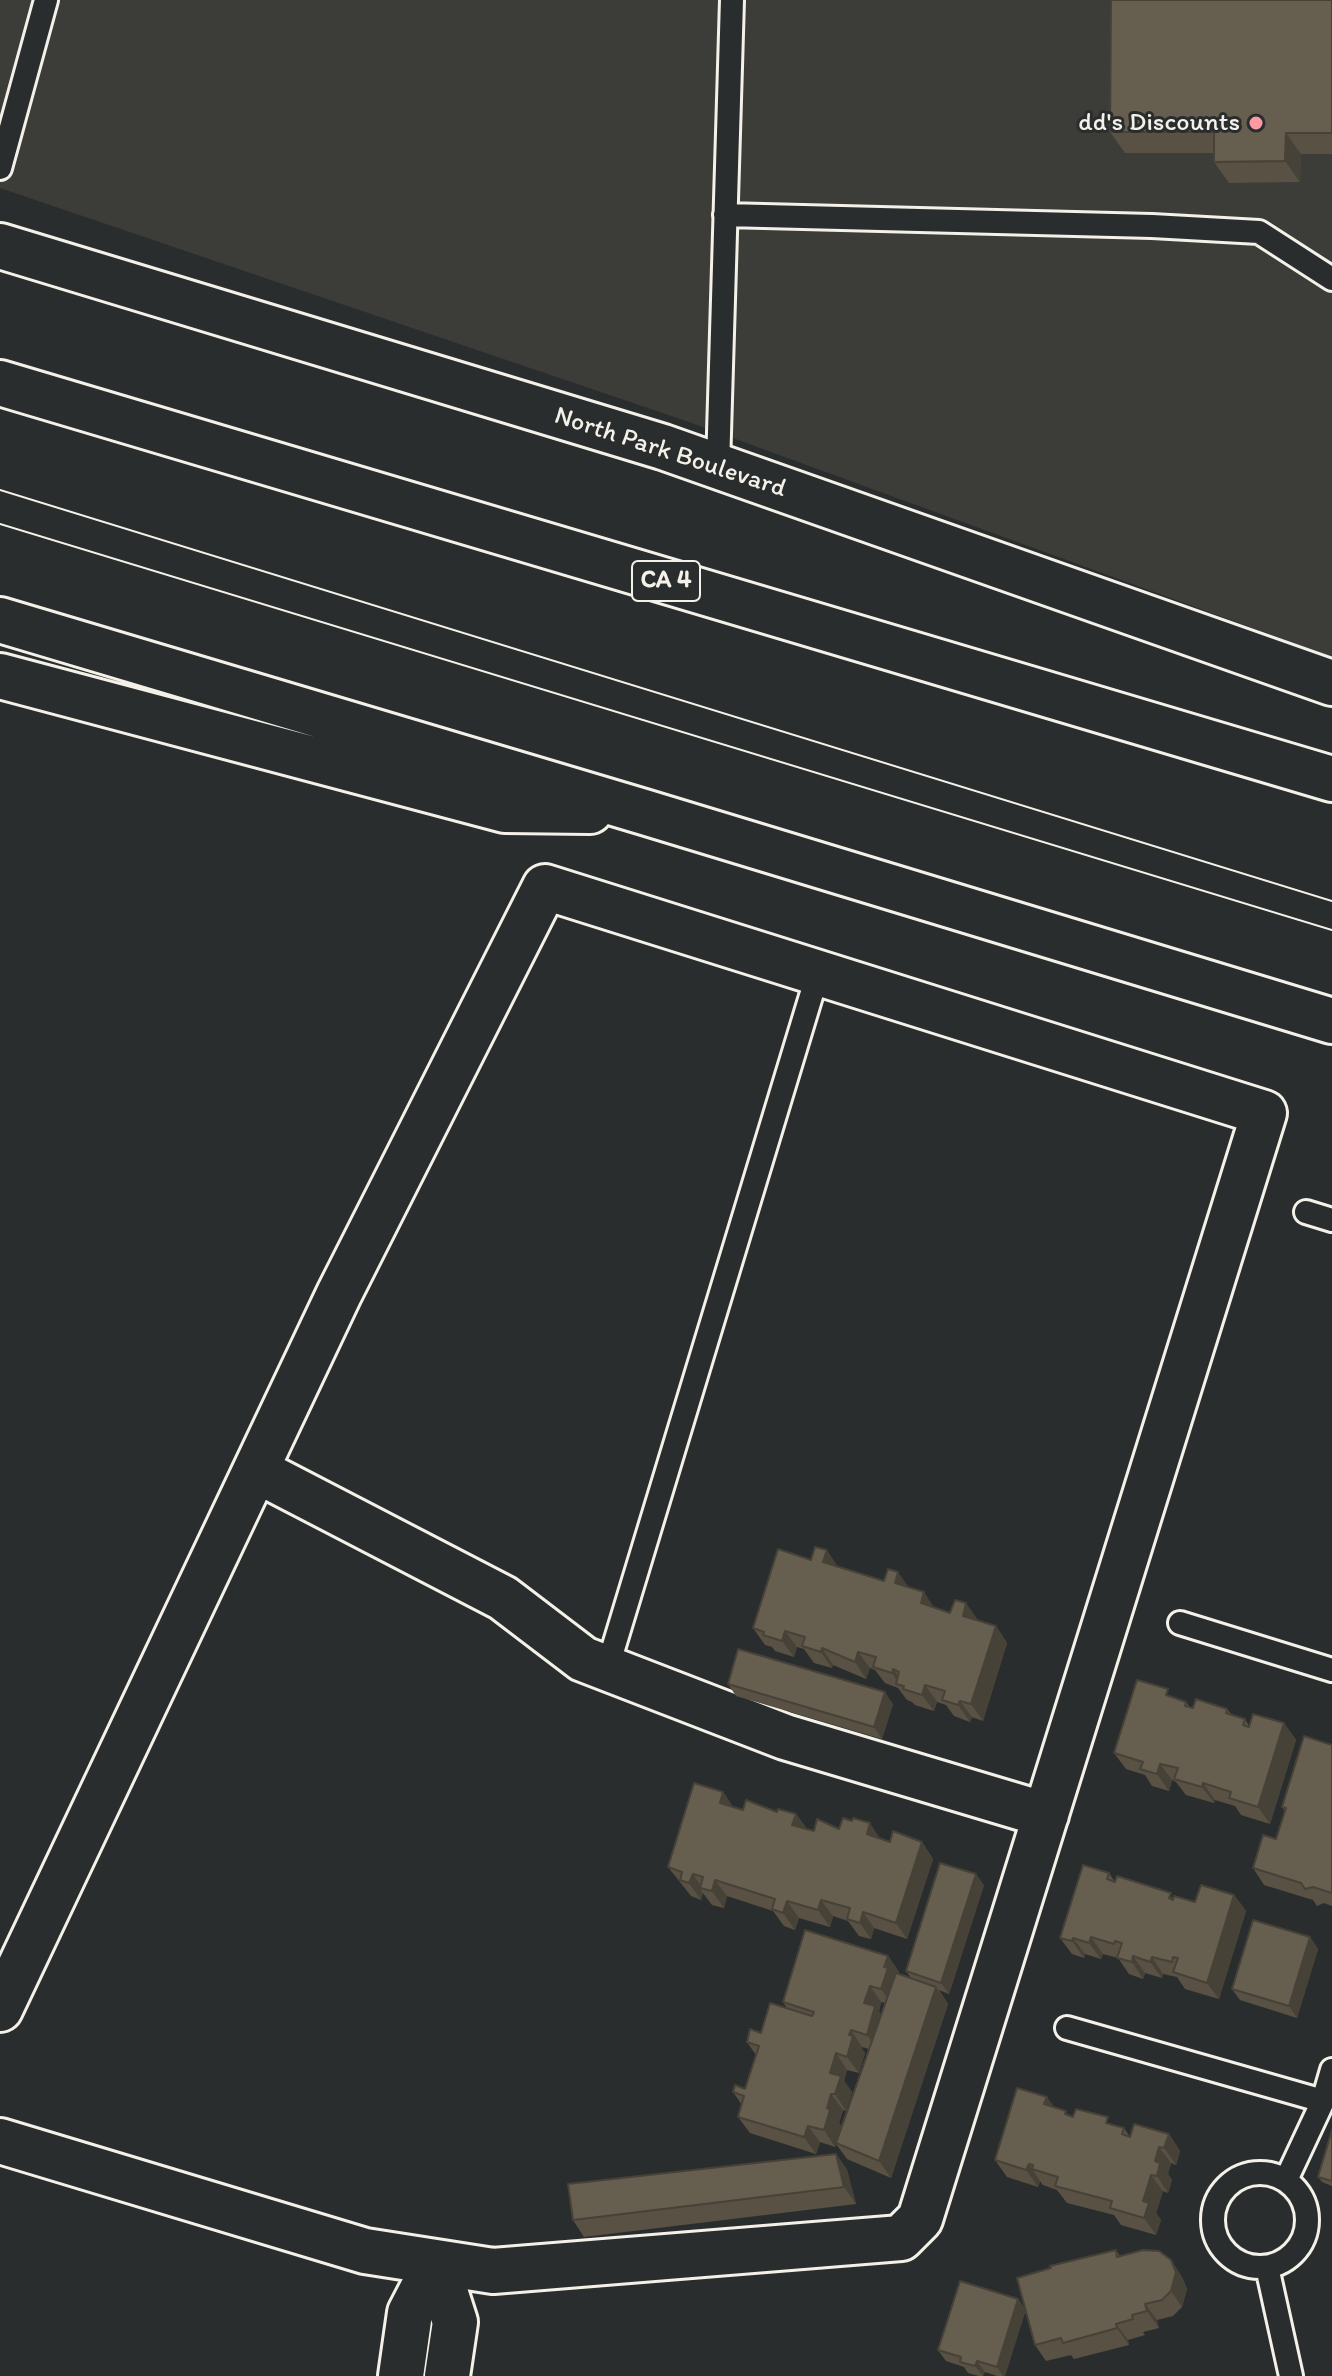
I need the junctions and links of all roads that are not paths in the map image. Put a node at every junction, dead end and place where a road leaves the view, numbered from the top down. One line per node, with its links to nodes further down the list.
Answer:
1 (46, 0): 3 (lane)
2 (732, 0): 4 (lane)
3 (0, 168)
4 (725, 215): 6 (lane); 8 (lane)
5 (0, 246): 8 (main road, North Park Boulevard)
6 (1332, 279)
7 (0, 383): 12 (main road, CA 4)
8 (718, 466): 11 (main road, North Park Boulevard)
9 (0, 620): 13 (main road)
10 (0, 676): 13 (main road)
11 (1332, 683)
12 (1332, 779)
13 (644, 812): 15 (main road)
14 (818, 973): 18 (main road); 20 (lane); 22 (main road)
15 (1332, 1021)
16 (1306, 1212): 17 (lane)
17 (1332, 1220)
18 (256, 1470): 20 (main road); 23 (main road)
19 (1180, 1623): 21 (lane)
20 (607, 1669): 22 (main road)
21 (1332, 1670)
22 (1046, 1815): 29 (main road)
23 (0, 2009)
24 (1067, 2028): 26 (lane)
25 (1332, 2070): 26 (lane)
26 (1323, 2101): 28 (lane)
27 (0, 2141): 29 (main road)
28 (1286, 2180): 30 (lane); 30 (lane)
29 (436, 2263): 31 (main road); 32 (main road)
30 (1267, 2267): 33 (lane)
31 (401, 2376)
32 (447, 2376)
33 (1291, 2376)

